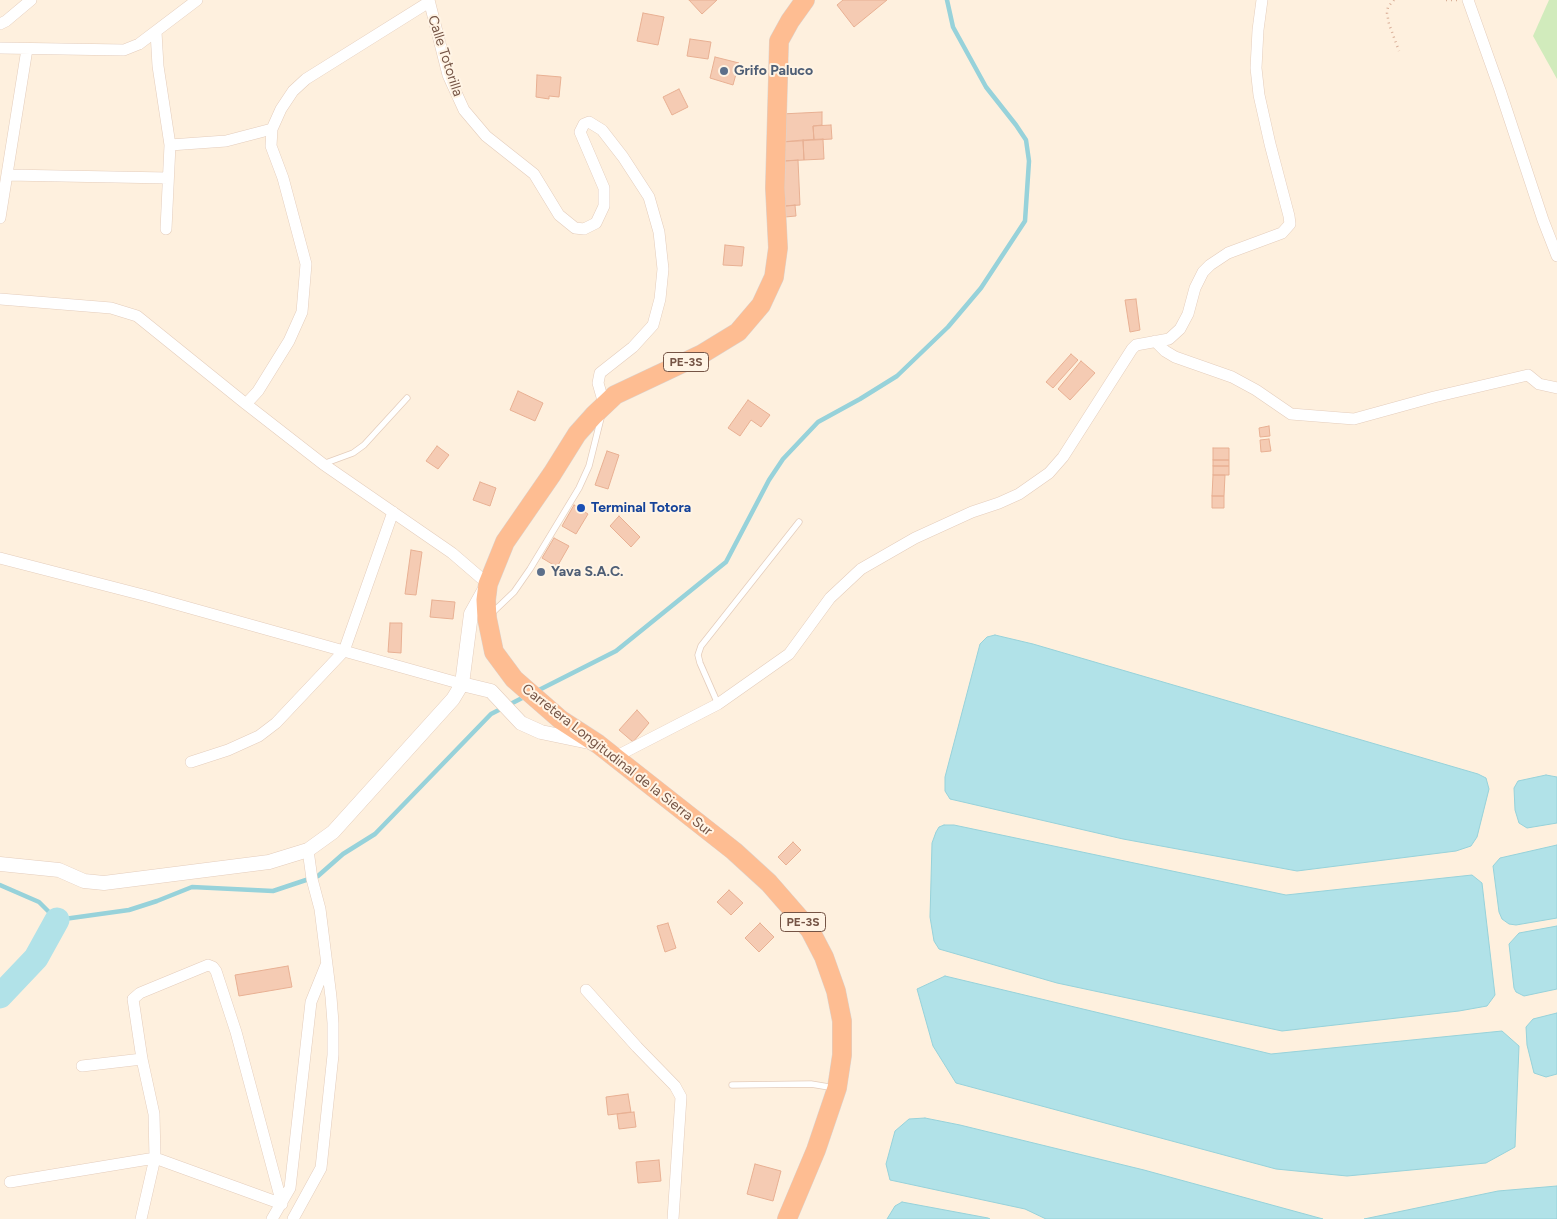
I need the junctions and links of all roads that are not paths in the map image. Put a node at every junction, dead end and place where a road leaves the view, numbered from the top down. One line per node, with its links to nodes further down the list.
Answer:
1 (31, 0): 7 (street)
2 (197, 0): 8 (street)
3 (805, 0): 23 (highway, Carretera Longitudinal de la Sierra Sur / PE-3S)
4 (1262, 0): 19 (street)
5 (1468, 0): 17 (street)
6 (429, 1): 11 (street); 23 (street, Calle Totorilla)
7 (0, 24)
8 (156, 32): 10 (street); 12 (street)
9 (0, 48): 10 (street)
10 (27, 49): 13 (street)
11 (272, 129): 12 (street); 22 (street)
12 (170, 145): 14 (street)
13 (7, 175): 14 (street); 15 (street)
14 (168, 178): 16 (street)
15 (0, 218)
16 (166, 229)
17 (1557, 256)
18 (0, 299): 22 (street)
19 (1155, 341): 20 (street); 32 (street)
20 (1557, 388)
21 (407, 398): 24 (lane)
22 (246, 404): 24 (street)
23 (604, 404): 28 (highway, Carretera Longitudinal de la Sierra Sur / PE-3S); 29 (lane)
24 (323, 464): 25 (street)
25 (393, 512): 28 (street); 30 (street)
26 (799, 522): 32 (lane)
27 (0, 558): 30 (street)
28 (488, 584): 29 (highway, Carretera Longitudinal de la Sierra Sur / PE-3S); 31 (street)
29 (487, 618): 33 (highway, Carretera Longitudinal de la Sierra Sur / PE-3S)
30 (344, 651): 31 (street); 35 (street)
31 (462, 684): 33 (street); 36 (street)
32 (718, 704): 34 (street)
33 (598, 744): 34 (highway, Carretera Longitudinal de la Sierra Sur / PE-3S)
34 (615, 757): 43 (highway, Carretera Longitudinal de la Sierra Sur / PE-3S)
35 (191, 762)
36 (308, 850): 37 (street); 38 (street)
37 (0, 864)
38 (327, 963): 46 (street); 49 (street)
39 (586, 990): 50 (street)
40 (142, 1059): 41 (street); 44 (street); 46 (street)
41 (82, 1066)
42 (732, 1085): 43 (lane)
43 (837, 1088): 51 (highway, Carretera Longitudinal de la Sierra Sur / PE-3S)
44 (155, 1158): 45 (street); 46 (street); 47 (street)
45 (10, 1182)
46 (282, 1204): 48 (street)
47 (141, 1219)
48 (272, 1219)
49 (293, 1219)
50 (673, 1219)
51 (787, 1219)

